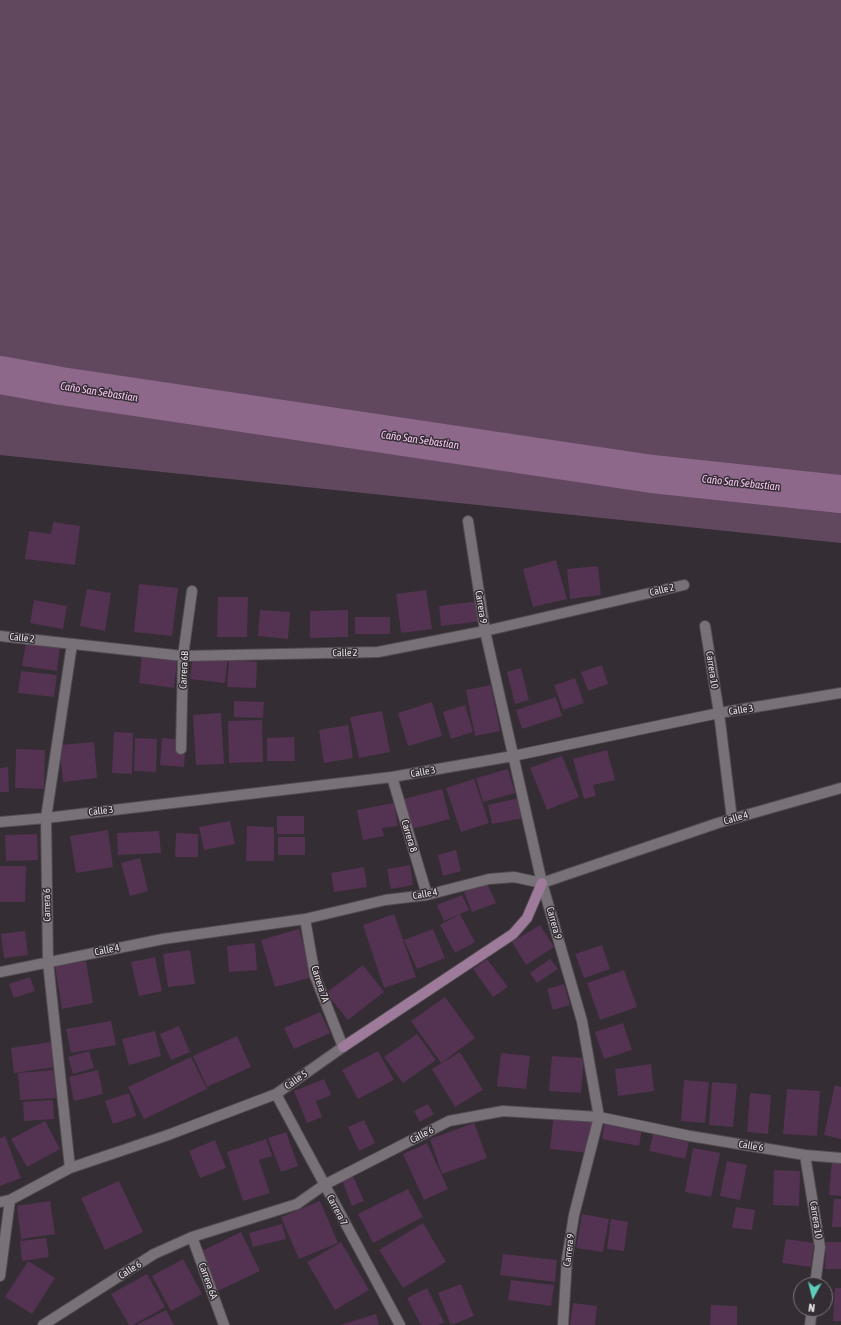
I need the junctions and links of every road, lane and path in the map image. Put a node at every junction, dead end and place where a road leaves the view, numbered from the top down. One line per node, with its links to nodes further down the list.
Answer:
1 (468, 521): 5 (street, Carrera 9)
2 (684, 585): 5 (street, Calle 2)
3 (192, 591): 8 (street, Carrera 6B)
4 (706, 626): 10 (street, Carrera 10)
5 (485, 631): 8 (street, Calle 2); 12 (street, Carrera 9)
6 (0, 636): 7 (street, Calle 2)
7 (72, 644): 8 (street, Calle 2); 15 (street, Carrera 6)
8 (183, 656): 11 (street, Carrera 6B)
9 (841, 693): 10 (street, Calle 3)
10 (719, 713): 12 (street, Calle 3); 16 (street, Carrera 10)
11 (181, 749)
12 (513, 756): 13 (street, Calle 3); 18 (street, Carrera 9)
13 (392, 777): 15 (street, Calle 3); 19 (street, Carrera 8)
14 (841, 788): 16 (street, Calle 4)
15 (46, 818): 17 (street, Calle 3); 21 (street, Carrera 6)
16 (732, 819): 18 (street, Calle 4)
17 (0, 822)
18 (542, 883): 19 (street, Calle 4); 23 (street, Calle 5); 25 (street, Carrera 9)
19 (427, 895): 20 (street, Calle 4)
20 (305, 919): 21 (street, Calle 4); 23 (street, Carrera 7A)
21 (48, 962): 22 (street, Calle 4); 28 (street, Carrera 6)
22 (0, 972)
23 (344, 1047): 24 (street, Calle 5)
24 (276, 1094): 28 (street, Calle 5); 29 (street, Carrera 7)
25 (599, 1117): 26 (street, Calle 6); 29 (street, Calle 6); 37 (street, Carrera 9)
26 (805, 1155): 27 (street, Calle 6); 33 (street, Carrera 10)
27 (841, 1158)
28 (70, 1168): 30 (street, Calle 5)
29 (324, 1185): 31 (street, Calle 6); 36 (street, Carrera 7)
30 (5, 1201): 32 (street)
31 (192, 1237): 34 (street, Calle 6); 35 (street, Carrera 6A)
32 (0, 1276)
33 (816, 1277)
34 (43, 1325)
35 (224, 1325)
36 (400, 1325)
37 (563, 1325)

